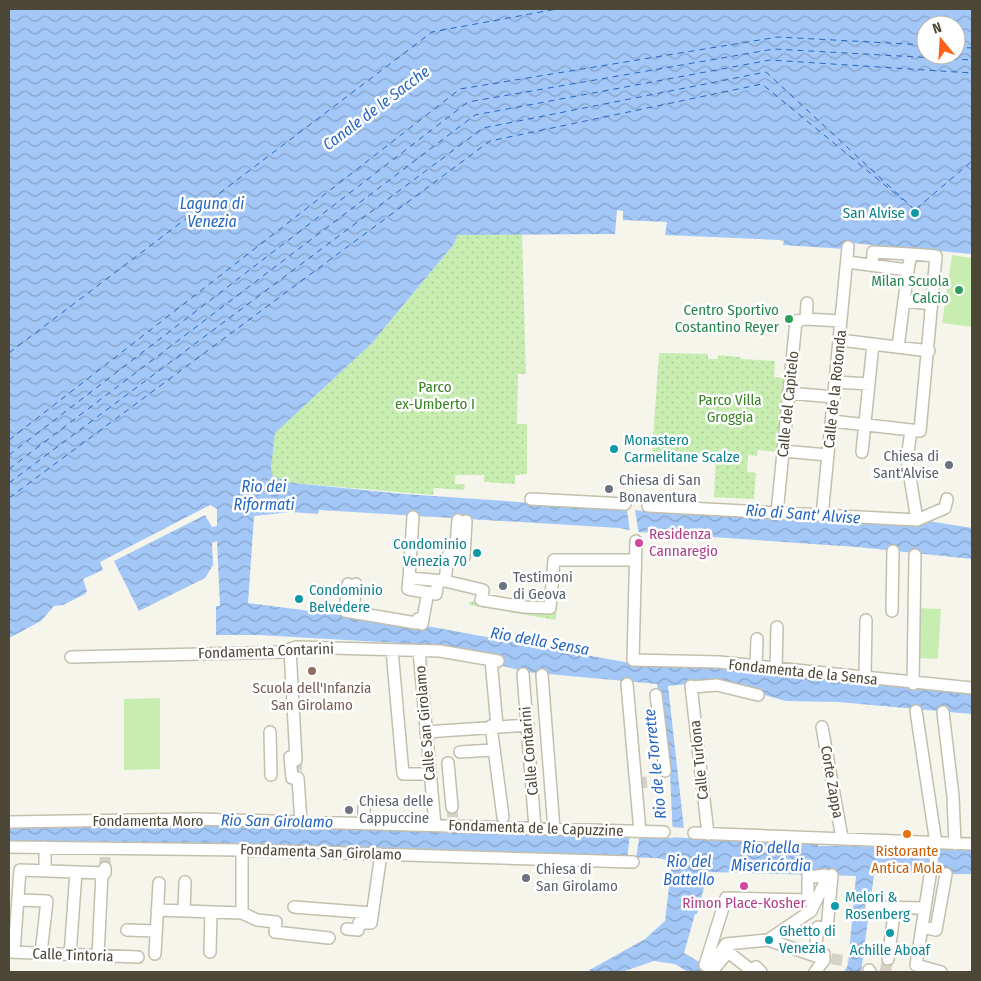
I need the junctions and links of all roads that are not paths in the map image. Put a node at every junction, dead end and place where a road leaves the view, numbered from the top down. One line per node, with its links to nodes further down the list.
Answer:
1 (848, 247): 3 (street)
2 (911, 254): 4 (street); 5 (street); 8 (street)
3 (847, 262): 4 (street); 10 (street, Calle de la Rotonda)
4 (872, 265): 5 (street)
5 (908, 270): 6 (street)
6 (904, 301): 8 (street); 13 (street)
7 (807, 303): 9 (street)
8 (932, 304): 14 (street)
9 (806, 319): 10 (street); 17 (street, Calle del Capitelo)
10 (842, 321): 11 (street, Calle de la Rotonda)
11 (840, 340): 12 (street); 15 (street, Calle de la Rotonda)
12 (872, 344): 13 (street); 16 (street)
13 (898, 347): 14 (street)
14 (929, 350): 21 (street)
15 (836, 382): 16 (street); 18 (street, Calle de la Rotonda)
16 (869, 384): 20 (street)
17 (788, 393): 18 (street); 22 (street, Calle del Capitelo)
18 (834, 397): 19 (street, Calle de la Rotonda)
19 (832, 421): 20 (street); 24 (street, Calle de la Rotonda)
20 (865, 425): 21 (street); 23 (street)
21 (915, 430): 32 (street)
22 (783, 451): 24 (street); 29 (street, Calle del Capitelo)
23 (862, 452)
24 (828, 455): 30 (street, Calle de la Rotonda)
25 (947, 499): 32 (street)
26 (531, 500): 27 (street)
27 (625, 504)
28 (648, 506): 29 (street)
29 (777, 513): 30 (street)
30 (822, 516): 32 (street)
31 (413, 517): 38 (street)
32 (917, 520)
33 (462, 523): 38 (street)
34 (636, 541): 37 (street)
35 (893, 551): 40 (street)
36 (915, 555): 41 (street)
37 (635, 560): 38 (street); 51 (street, Fondamenta de la Sensa)
38 (442, 581)
39 (352, 586): 42 (street)
40 (892, 586): 41 (street); 43 (street)
41 (914, 588): 57 (street)
42 (427, 597)
43 (892, 611)
44 (866, 620): 55 (street)
45 (777, 627): 52 (street)
46 (757, 639): 51 (street)
47 (290, 649): 48 (street, Fondamenta Contarini); 50 (street, Fondamenta Contarini); 77 (street)
48 (392, 650): 49 (street, Fondamenta Contarini); 72 (street)
49 (419, 651): 64 (street, Fondamenta Contarini); 67 (street, Calle San Girolamo)
50 (71, 657)
51 (756, 667): 52 (street, Fondamenta de la Sensa)
52 (776, 669): 55 (street, Fondamenta de la Sensa)
53 (523, 674): 63 (street, Calle Contarini)
54 (542, 675): 83 (street)
55 (865, 678): 57 (street, Fondamenta de la Sensa)
56 (627, 684): 84 (street)
57 (913, 684): 58 (street, Fondamenta de la Sensa)
58 (972, 688)
59 (656, 695): 71 (street)
60 (758, 695): 87 (street, Calle Turlona)
61 (916, 711): 89 (street)
62 (943, 712): 90 (street)
63 (528, 725): 64 (street); 82 (street, Calle Contarini)
64 (494, 726): 67 (street); 68 (street)
65 (822, 727): 88 (street, Corte Zappa)
66 (270, 732): 73 (street)
67 (426, 732): 72 (street, Calle San Girolamo)
68 (493, 750): 69 (street); 78 (street)
69 (460, 752)
70 (448, 763): 75 (street)
71 (665, 771)
72 (430, 774): 81 (street, Calle San Girolamo)
73 (271, 775)
74 (364, 807): 79 (street)
75 (452, 807)
76 (9, 822): 77 (street, Fondamenta Moro)
77 (302, 823): 79 (street, Fondamenta Moro)
78 (503, 823): 81 (street, Fondamenta de le Capuzzine); 82 (street, Fondamenta de le Capuzzine)
79 (364, 824): 80 (street, Fondamenta Moro)
80 (377, 824): 81 (street, Fondamenta de le Capuzzine)
81 (435, 825)
82 (536, 828): 83 (street, Fondamenta de le Capuzzine)
83 (554, 829): 84 (street, Fondamenta de le Capuzzine)
84 (640, 832): 85 (street, Fondamenta de le Capuzzine)
85 (664, 832)
86 (694, 833): 87 (street)
87 (708, 834): 88 (street)
88 (842, 838): 89 (street)
89 (936, 843): 90 (street)
90 (955, 844): 91 (street)
91 (972, 844)
92 (9, 847): 93 (street, Fondamenta San Girolamo)
93 (45, 848): 94 (street, Fondamenta San Girolamo); 97 (street)
94 (242, 850): 95 (street, Fondamenta San Girolamo); 113 (street)
95 (381, 854): 96 (street, Fondamenta San Girolamo); 114 (street)
96 (633, 862)
97 (45, 871): 98 (street); 104 (street)
98 (76, 872): 126 (street); 127 (street)
99 (946, 874): 115 (street)
100 (930, 876): 108 (street)
101 (827, 878): 111 (street)
102 (184, 882): 110 (street)
103 (159, 883): 109 (street)
104 (18, 900): 122 (street); 124 (street)
105 (871, 906): 107 (street)
106 (294, 907): 114 (street)
107 (895, 907): 108 (street); 130 (street)
108 (924, 908): 115 (street)
109 (158, 910): 110 (street); 119 (street)
110 (184, 911): 112 (street)
111 (810, 911): 116 (street); 121 (street)
112 (211, 912): 113 (street); 123 (street)
113 (242, 913): 120 (street)
114 (372, 913): 117 (street)
115 (922, 927): 134 (street)
116 (823, 928): 131 (street); 133 (street)
117 (347, 929)
118 (127, 930): 119 (street)
119 (156, 931): 125 (street)
120 (329, 938)
121 (768, 940): 129 (street); 131 (street)
122 (11, 952): 124 (street, Calle Tintoria)
123 (210, 952)
124 (41, 953): 126 (street, Calle Tintoria)
125 (155, 954)
126 (70, 955): 127 (street, Calle Tintoria)
127 (98, 956): 128 (street, Calle Tintoria)
128 (138, 957)
129 (819, 957)
130 (888, 959)
131 (712, 963): 132 (street)
132 (761, 972)
133 (815, 972)
134 (941, 972)

